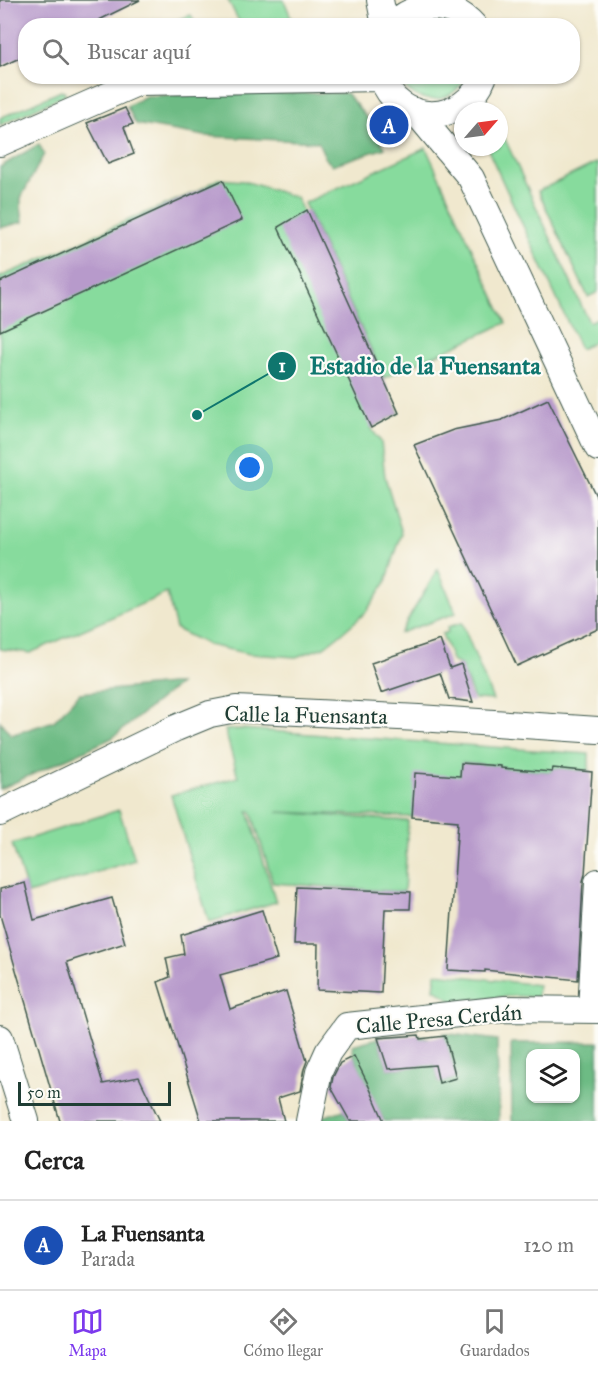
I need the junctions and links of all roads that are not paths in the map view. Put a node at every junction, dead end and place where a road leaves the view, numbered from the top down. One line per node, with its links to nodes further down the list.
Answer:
1 (380, 0): 4 (street)
2 (472, 0): 7 (street)
3 (428, 4): 5 (street); 6 (street)
4 (383, 18)
5 (401, 18)
6 (466, 18)
7 (475, 18)
8 (134, 84): 14 (street)
9 (384, 84): 13 (street)
10 (480, 84): 11 (street)
11 (470, 102)
12 (454, 110): 13 (street)
13 (415, 111): 16 (street)
14 (0, 143)
15 (469, 156): 16 (street)
16 (471, 178): 17 (street)
17 (598, 448)
18 (598, 730): 19 (street, Calle la Fuensanta)
19 (0, 813)
20 (598, 882): 21 (street)
21 (595, 1010): 24 (street, Calle Presa Cerdán)
22 (0, 1038): 23 (street)
23 (21, 1109)
24 (309, 1121)

